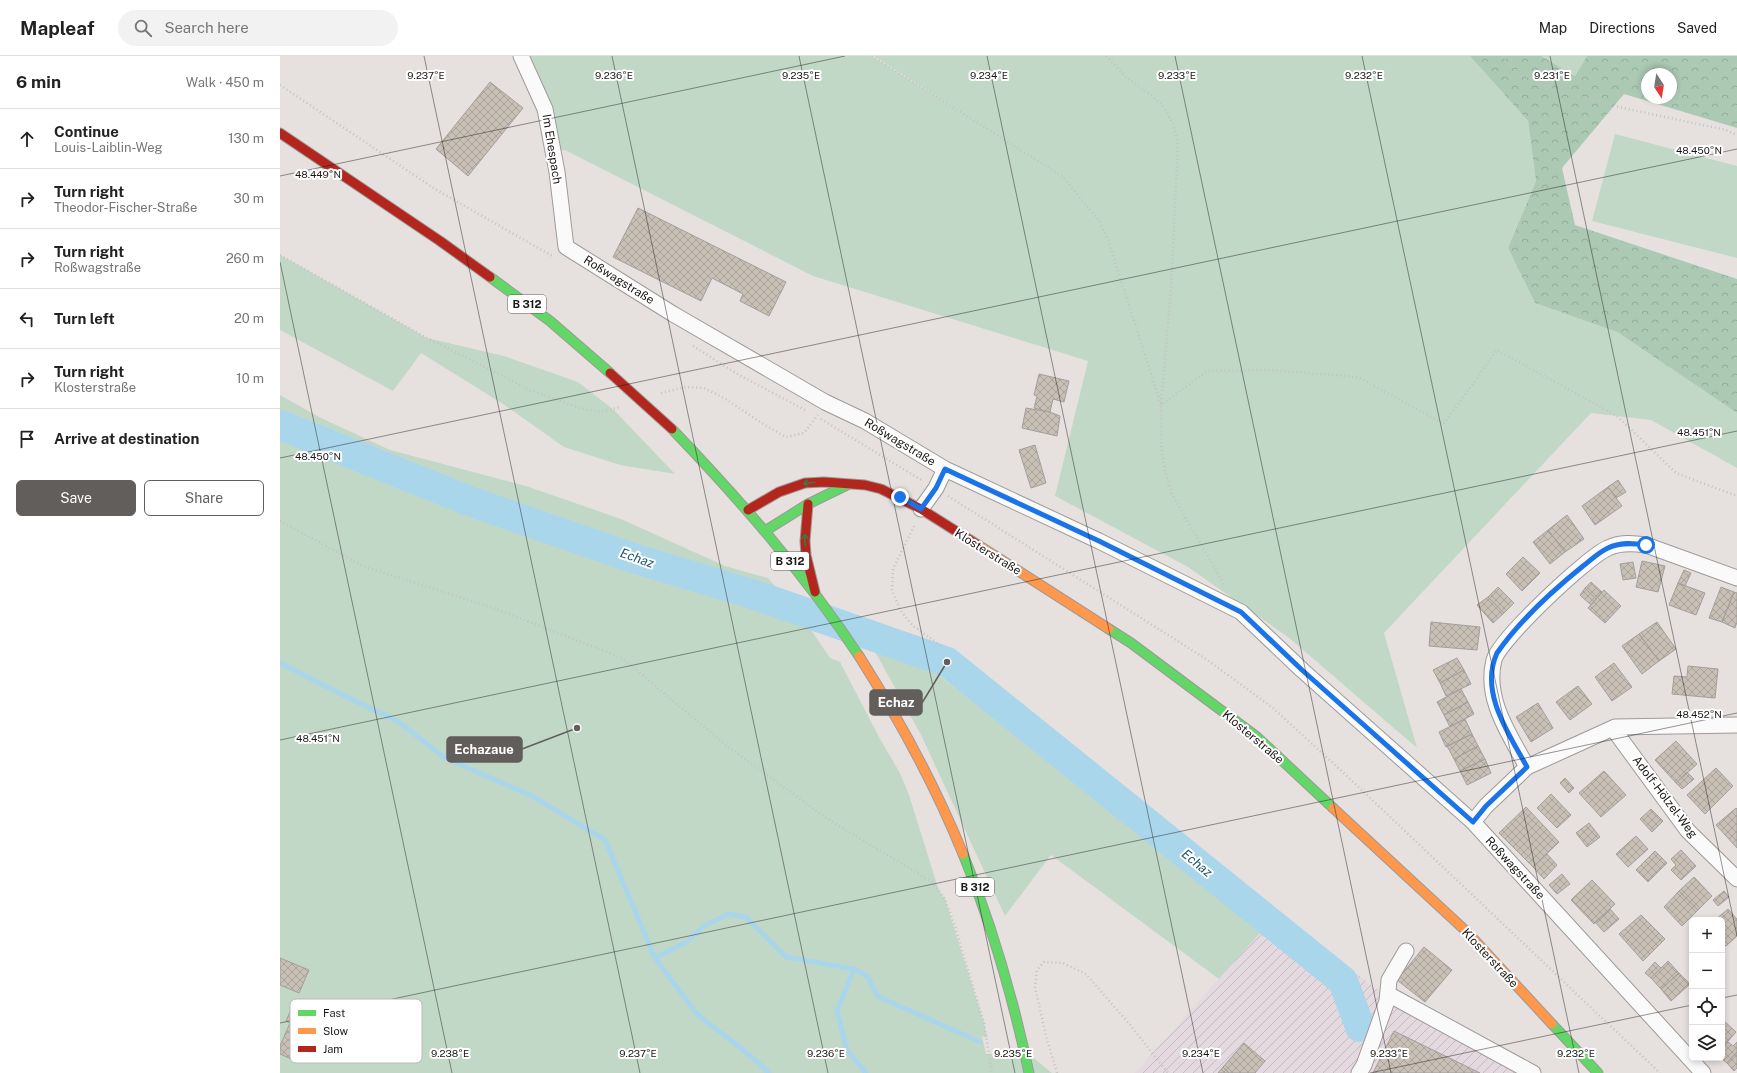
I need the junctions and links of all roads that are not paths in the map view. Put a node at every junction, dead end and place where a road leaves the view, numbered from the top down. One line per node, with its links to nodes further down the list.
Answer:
1 (521, 56): 3 (street, Im Ehespach)
2 (280, 133): 8 (main road, B 312, bridge)
3 (566, 247): 4 (street, Roßwagstraße)
4 (945, 469): 7 (street); 15 (street, Roßwagstraße)
5 (848, 485): 6 (main road, Klosterstraße); 7 (main road, Klosterstraße); 8 (main road, Klosterstraße, one-way to 8)
6 (808, 504): 9 (main road, Klosterstraße); 11 (main road, one-way to 6)
7 (921, 509): 22 (main road, Klosterstraße)
8 (748, 510): 9 (main road, B 312)
9 (765, 531): 11 (main road, B 312)
10 (1737, 578): 14 (street)
11 (814, 592): 20 (main road, B 312)
12 (1737, 725): 13 (street)
13 (1614, 727): 14 (street); 16 (street, Adolf-Hölzel-Weg)
14 (1527, 767): 15 (street)
15 (1473, 822): 23 (street, Roßwagstraße)
16 (1737, 879)
17 (1406, 951): 18 (street)
18 (1388, 994): 19 (street); 21 (street)
19 (1362, 1069)
20 (1029, 1073)
21 (1533, 1073)
22 (1598, 1073)
23 (1703, 1073)

